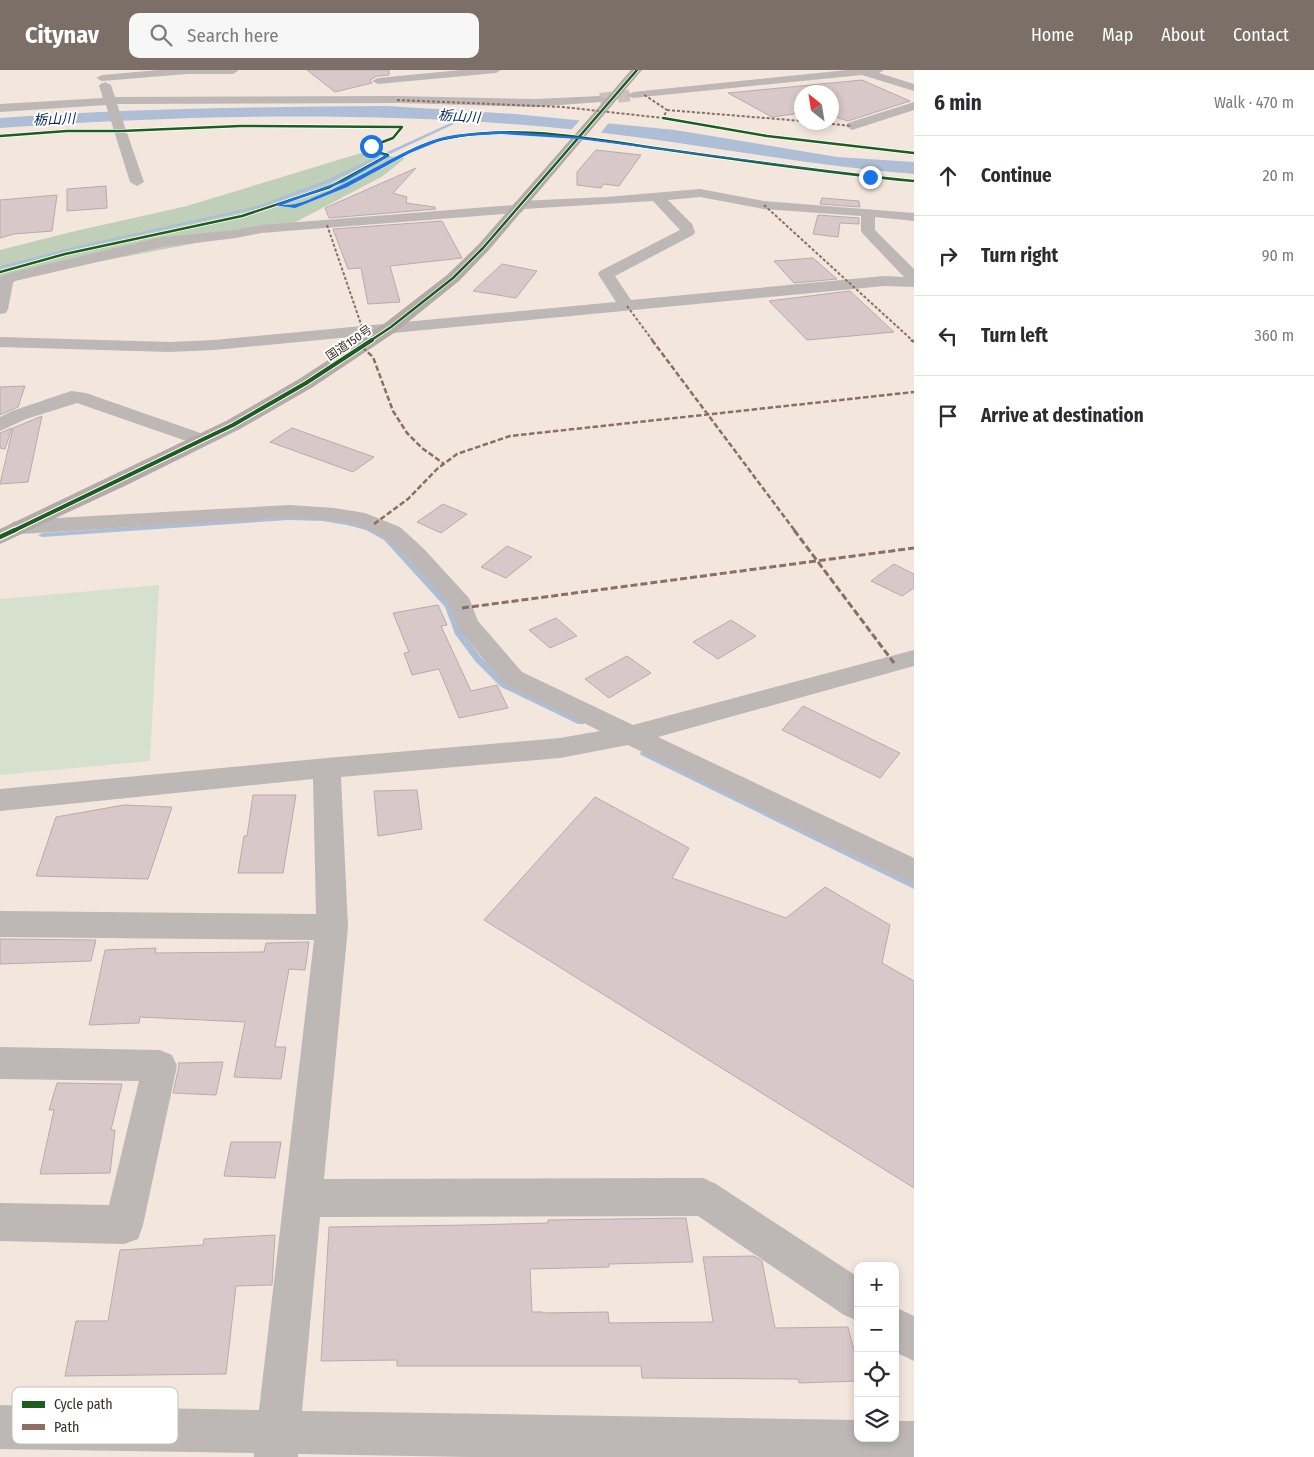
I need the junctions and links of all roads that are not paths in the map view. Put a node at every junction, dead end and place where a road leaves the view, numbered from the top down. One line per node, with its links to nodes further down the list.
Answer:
1 (367, 70): 7 (street)
2 (496, 70): 7 (street)
3 (637, 70): 19 (highway, 国道150号)
4 (879, 70): 5 (street)
5 (859, 71): 9 (street); 10 (street)
6 (101, 74): 8 (street); 13 (street)
7 (378, 81): 11 (street)
8 (230, 82): 11 (street); 13 (street)
9 (914, 88)
10 (632, 95)
11 (395, 99): 12 (street)
12 (600, 99)
13 (111, 103): 15 (street); 17 (street)
14 (914, 106): 16 (street)
15 (0, 108)
16 (852, 126)
17 (137, 182)
18 (656, 196): 19 (street); 20 (street); 23 (street)
19 (519, 207): 24 (street); 25 (highway, 国道150号)
20 (868, 212): 21 (street); 22 (street)
21 (914, 217)
22 (914, 280): 23 (street)
23 (627, 306): 25 (street)
24 (0, 309)
25 (391, 327): 26 (street); 28 (highway, 国道150号)
26 (0, 342)
27 (0, 425): 28 (street)
28 (202, 440): 29 (highway, 国道150号)
29 (21, 527): 30 (highway, 国道150号); 32 (street)
30 (0, 537)
31 (914, 658): 32 (street)
32 (630, 735): 33 (street); 35 (street)
33 (327, 768): 34 (street); 37 (street)
34 (0, 800)
35 (914, 871)
36 (0, 924): 37 (street)
37 (332, 927): 39 (street)
38 (0, 1064): 40 (street)
39 (303, 1198): 41 (street); 46 (street)
40 (0, 1222)
41 (854, 1298)
42 (899, 1330): 43 (street)
43 (914, 1340)
44 (178, 1439): 46 (street)
45 (914, 1443): 47 (street)
46 (277, 1445): 47 (street)
47 (768, 1449)

